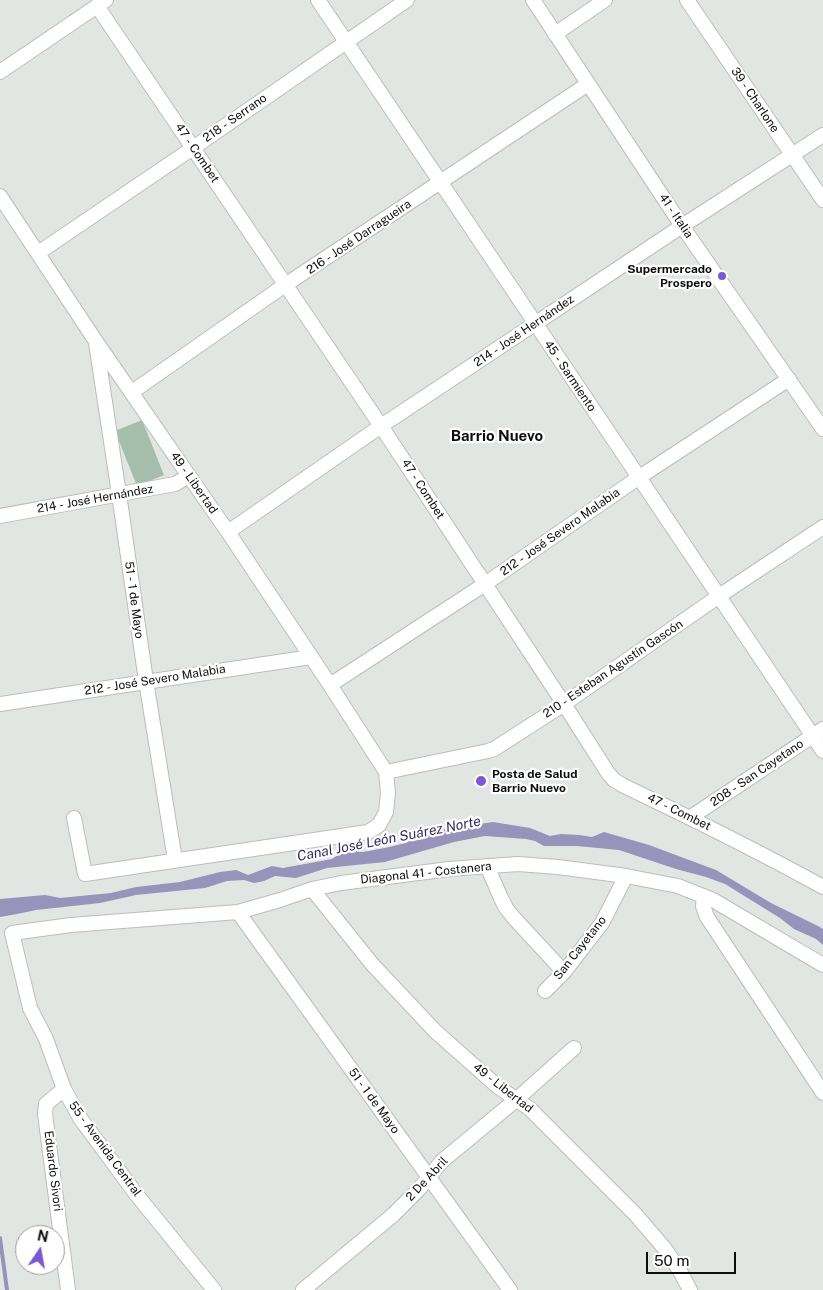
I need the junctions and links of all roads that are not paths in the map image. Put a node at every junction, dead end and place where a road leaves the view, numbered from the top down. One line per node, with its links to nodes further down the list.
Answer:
1 (318, 0): 8 (street, 45 - Sarmiento)
2 (407, 0): 8 (street, 218 - Serrano)
3 (533, 0): 7 (street, 41 - Italia)
4 (605, 0): 7 (street)
5 (687, 0): 13 (street, 39 - Charlone)
6 (102, 3): 9 (street); 12 (street, 47 - Combet)
7 (555, 34): 10 (street, 41 - Italia)
8 (346, 42): 12 (street, 218 - Serrano); 14 (street, 45 - Sarmiento)
9 (0, 72)
10 (588, 84): 14 (street, 216 - José Darragueira); 17 (street, 41 - Italia)
11 (823, 135): 13 (street, 214 - José Hernández)
12 (193, 148): 18 (street, 218 - Serrano); 19 (street, 47 - Combet)
13 (792, 155): 16 (street, 39 - Charlone); 17 (street, 214 - José Hernández)
14 (440, 183): 19 (street, 216 - José Darragueira); 20 (street, 45 - Sarmiento)
15 (0, 196): 18 (street, 49 - Libertad)
16 (823, 200)
17 (682, 226): 20 (street, 214 - José Hernández); 22 (street, 41 - Italia)
18 (38, 253): 21 (street, 49 - Libertad)
19 (285, 285): 23 (street, 216 - José Darragueira); 24 (street, 47 - Combet)
20 (535, 323): 24 (street, 214 - José Hernández); 27 (street, 45 - Sarmiento)
21 (95, 340): 23 (street, 49 - Libertad); 28 (street, 51 - 1 de Mayo)
22 (788, 379): 25 (street, 41 - Italia); 27 (street, 212 - José Severo Malabia)
23 (132, 392): 26 (street, 49 - Libertad)
24 (381, 426): 31 (street, 214 - José Hernández); 32 (street, 47 - Combet)
25 (822, 426)
26 (189, 476): 28 (street, 214 - José Hernández); 31 (street, 49 - Libertad)
27 (638, 478): 32 (street, 212 - José Severo Malabia); 33 (street, 45 - Sarmiento)
28 (119, 494): 29 (street, 214 - José Hernández); 35 (street, 51 - 1 de Mayo)
29 (0, 516)
30 (823, 527): 33 (street, 210 - Esteban Agustín Gascón)
31 (228, 532): 34 (street, 49 - Libertad)
32 (486, 584): 36 (street, 212 - José Severo Malabia); 38 (street, 47 - Combet)
33 (719, 596): 38 (street, 210 - Esteban Agustín Gascón); 39 (street, 45 - Sarmiento)
34 (311, 657): 35 (street, 212 - José Severo Malabia); 36 (street, 49 - Libertad)
35 (146, 681): 37 (street, 212 - José Severo Malabia); 44 (street, 51 - 1 de Mayo)
36 (330, 685): 41 (street, 49 - Libertad)
37 (0, 704)
38 (564, 704): 41 (street, 210 - Esteban Agustín Gascón); 43 (street, 47 - Combet)
39 (818, 733): 40 (street, 45 - Sarmiento); 43 (street, 208 - San Cayetano)
40 (823, 751)
41 (386, 772): 44 (street)
42 (74, 818): 44 (street)
43 (691, 818): 47 (street, 47 - Combet)
44 (175, 860)
45 (487, 866): 46 (street, Diagonal 41 - Costanera); 48 (street, Diagonal 41 - Costanera); 53 (street)
46 (626, 876): 49 (street, Diagonal 41 - Costanera); 53 (street, San Cayetano)
47 (823, 887)
48 (312, 889): 50 (street, Diagonal 41 - Costanera); 58 (street, 49 - Libertad)
49 (704, 896): 52 (street, Diagonal 41 - Costanera); 57 (street)
50 (238, 912): 51 (street, Diagonal 41 - Costanera); 59 (street, 51 - 1 de Mayo)
51 (12, 933): 56 (street, 55 - Avenida Central)
52 (823, 965)
53 (564, 972): 54 (street, San Cayetano)
54 (544, 991)
55 (574, 1048): 58 (street, 2 De Abril)
56 (64, 1089): 60 (street, Eduardo Sivori); 61 (street, 55 - Avenida Central)
57 (823, 1093)
58 (517, 1099): 59 (street, 2 De Abril); 64 (street, 49 - Libertad)
59 (429, 1177): 62 (street, 2 De Abril); 63 (street, 51 - 1 de Mayo)
60 (68, 1290)
61 (214, 1290)
62 (304, 1290)
63 (510, 1290)
64 (690, 1290)

